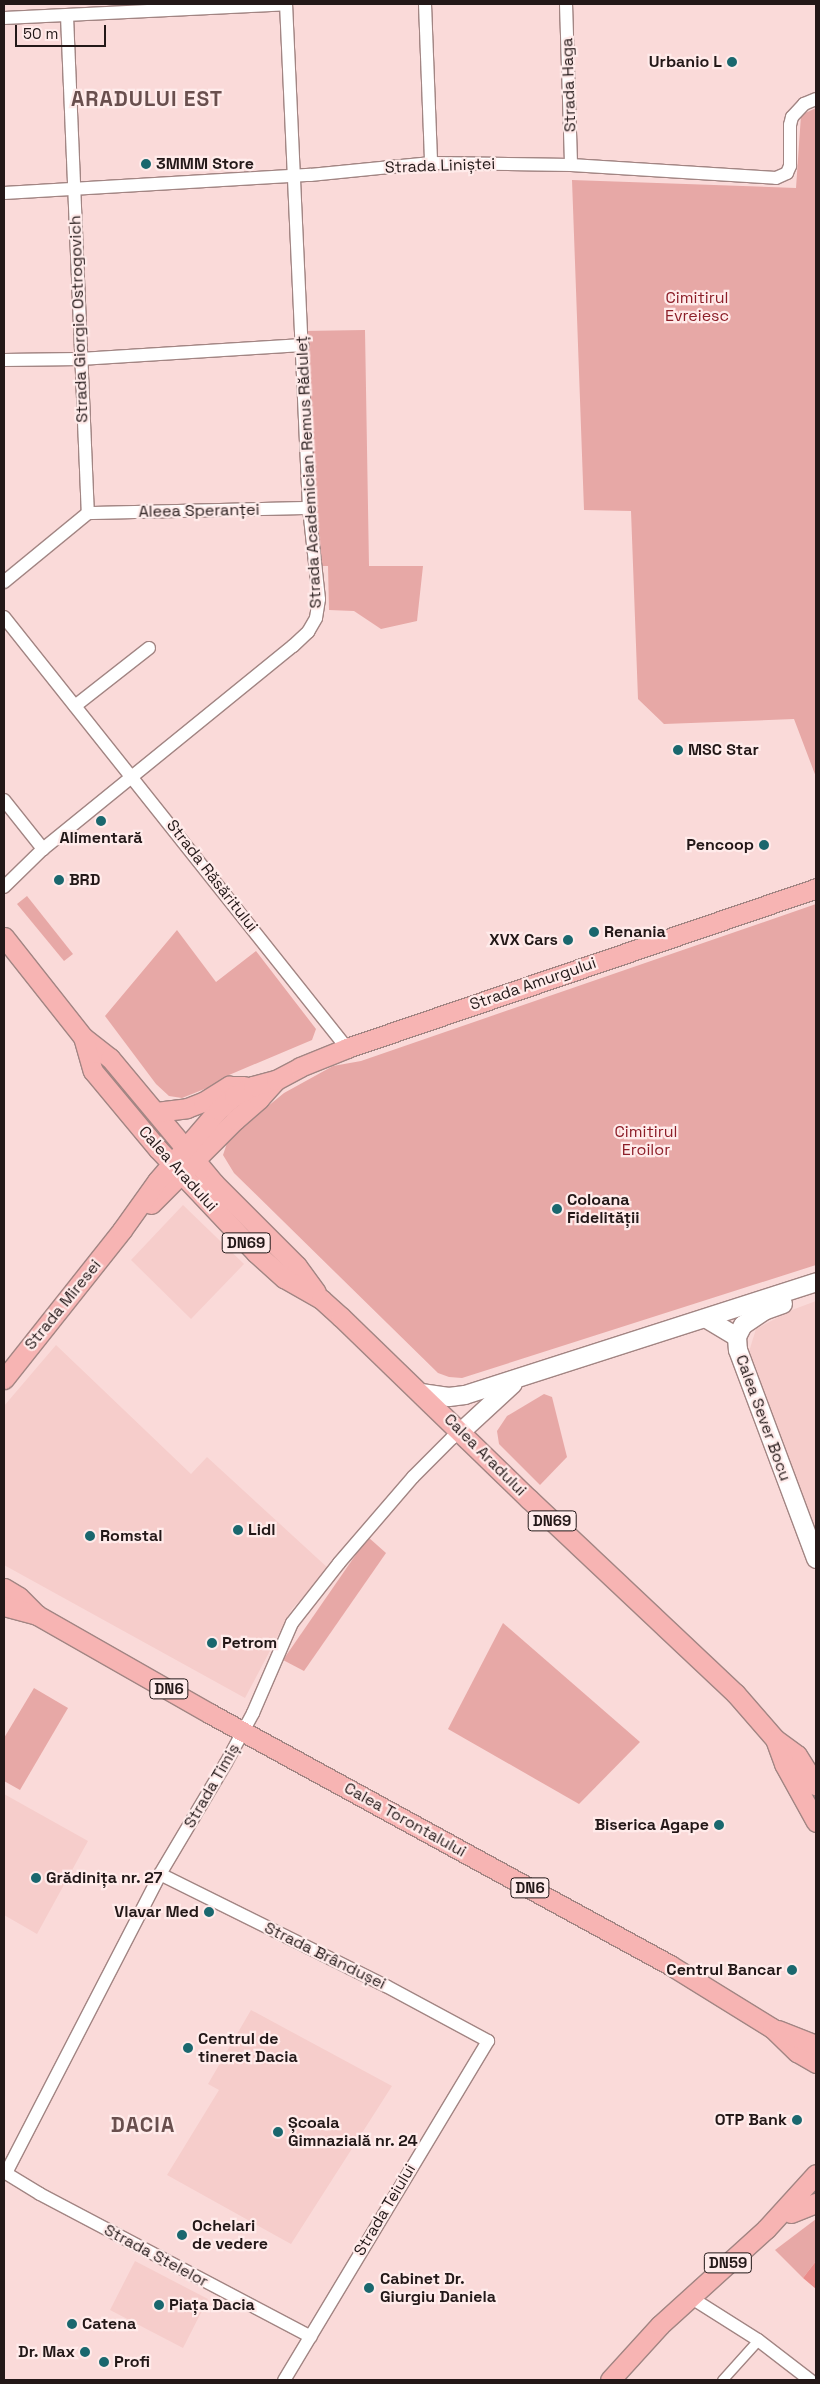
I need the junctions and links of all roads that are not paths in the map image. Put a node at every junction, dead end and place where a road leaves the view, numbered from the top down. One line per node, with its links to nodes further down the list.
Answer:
1 (286, 4): 4 (street); 10 (street, Strada Academician Remus Răduleț)
2 (425, 4): 8 (street)
3 (566, 4): 9 (street, Strada Haga)
4 (115, 8): 5 (street)
5 (67, 16): 6 (street); 11 (street, Strada Giorgio Ostrogovich)
6 (4, 18)
7 (816, 98): 9 (street, Strada Liniștei)
8 (431, 163): 9 (street, Strada Liniștei); 10 (street, Strada Liniștei)
9 (571, 165)
10 (295, 176): 11 (street, Strada Liniștei); 13 (street, Strada Academician Remus Răduleț)
11 (74, 190): 12 (street, Strada Liniștei); 14 (street, Strada Giorgio Ostrogovich)
12 (4, 193)
13 (303, 345): 14 (street); 16 (street, Strada Academician Remus Răduleț)
14 (80, 359): 15 (street); 17 (street, Strada Giorgio Ostrogovich)
15 (4, 360)
16 (310, 508): 17 (street, Aleea Speranței); 22 (street, Strada Academician Remus Răduleț)
17 (88, 513): 18 (street)
18 (4, 582)
19 (4, 617): 21 (street, Strada Răsăritului)
20 (150, 648): 21 (street)
21 (75, 706): 22 (street, Strada Răsăritului)
22 (132, 776): 24 (street, Strada Academician Remus Răduleț); 29 (street, Strada Răsăritului)
23 (4, 800): 24 (street)
24 (43, 849): 25 (street, Strada Academician Remus Răduleț)
25 (4, 887)
26 (816, 889): 29 (main road, Strada Amurgului)
27 (5, 941): 28 (main road, Calea Aradului / DN69)
28 (83, 1037): 32 (main road, Calea Aradului / DN69); 34 (main road, Calea Aradului / DN69)
29 (347, 1048): 30 (main road, Strada Amurgului)
30 (276, 1080): 31 (main road, Strada Amurgului); 33 (main road, Strada Amurgului)
31 (253, 1086): 32 (main road); 33 (main road, Strada Amurgului)
32 (156, 1112): 33 (main road, Calea Aradului / DN69)
33 (190, 1154): 34 (main road, Strada Miresei); 37 (main road, Calea Aradului / DN69)
34 (176, 1169): 37 (main road, Calea Aradului / DN69); 41 (main road, Strada Miresei)
35 (816, 1282): 38 (main road)
36 (816, 1292): 39 (main road, Calea Sever Bocu)
37 (321, 1299): 42 (main road, Calea Aradului / DN69)
38 (707, 1319): 39 (main road); 40 (main road)
39 (737, 1336): 44 (main road, Calea Sever Bocu)
40 (524, 1377): 42 (main road); 43 (main road)
41 (4, 1379)
42 (421, 1393): 43 (main road, Calea Aradului / DN69)
43 (462, 1431): 48 (street, Strada Timiș); 49 (main road, Calea Aradului / DN69)
44 (816, 1559)
45 (4, 1588): 47 (main road, Calea Torontalului / DN6)
46 (4, 1606): 47 (main road, Calea Torontalului / DN6)
47 (37, 1615): 48 (main road, Calea Torontalului / DN6)
48 (243, 1732): 52 (street, Strada Timiș); 53 (main road, Calea Torontalului / DN6)
49 (775, 1739): 50 (main road, Calea Aradului / DN69); 51 (main road, Calea Aradului / DN69)
50 (816, 1786)
51 (816, 1822)
52 (160, 1874): 54 (street, Strada Brândușei); 57 (street, Strada Timiș)
53 (772, 2028): 55 (main road, Calea Torontalului / DN6); 56 (main road, Calea Torontalului / DN6)
54 (488, 2041): 64 (street, Strada Teiului)
55 (816, 2045)
56 (816, 2063)
57 (5, 2172): 64 (street, Strada Stelelor)
58 (816, 2174): 62 (main road, DN59)
59 (816, 2192): 61 (main road, DN59)
60 (816, 2203): 61 (main road)
61 (791, 2213): 62 (main road, DN59)
62 (766, 2229): 63 (main road, DN59)
63 (690, 2297): 65 (street); 67 (main road, DN59)
64 (311, 2337): 66 (street, Strada Teiului)
65 (758, 2340): 68 (street); 69 (street)
66 (284, 2380)
67 (610, 2380)
68 (722, 2380)
69 (810, 2380)

